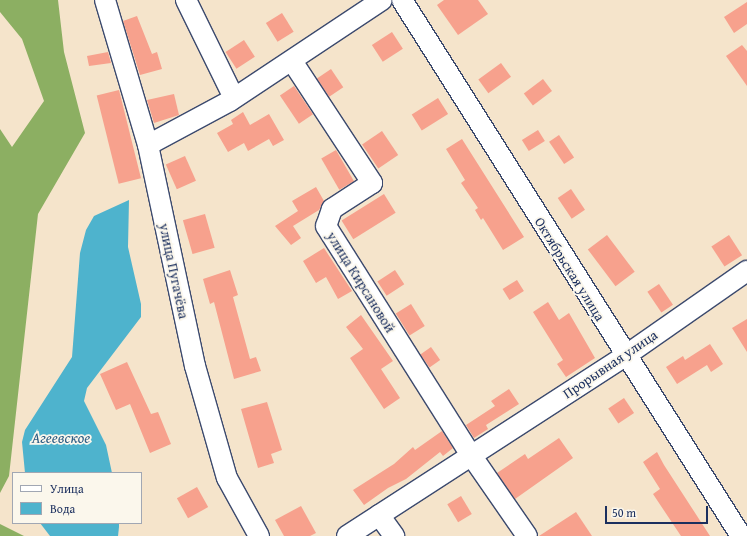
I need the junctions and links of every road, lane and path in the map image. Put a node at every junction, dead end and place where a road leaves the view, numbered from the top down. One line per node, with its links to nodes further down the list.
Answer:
1 (105, 0): 7 (street, улица Пугачёва)
2 (186, 0): 6 (street)
3 (382, 0): 5 (street)
4 (402, 0): 9 (street, Октябрьская улица)
5 (292, 61): 6 (street); 10 (street, улица Кирсановой)
6 (234, 98): 7 (street)
7 (148, 145): 12 (street, улица Пугачёва)
8 (747, 271): 9 (street, Прорывная улица)
9 (625, 356): 10 (street, Прорывная улица); 16 (street, Октябрьская улица)
10 (471, 455): 11 (street, Прорывная улица); 15 (street)
11 (379, 514): 13 (street, Прорывная улица); 14 (street)
12 (259, 536)
13 (347, 536)
14 (394, 536)
15 (527, 536)
16 (741, 536)

